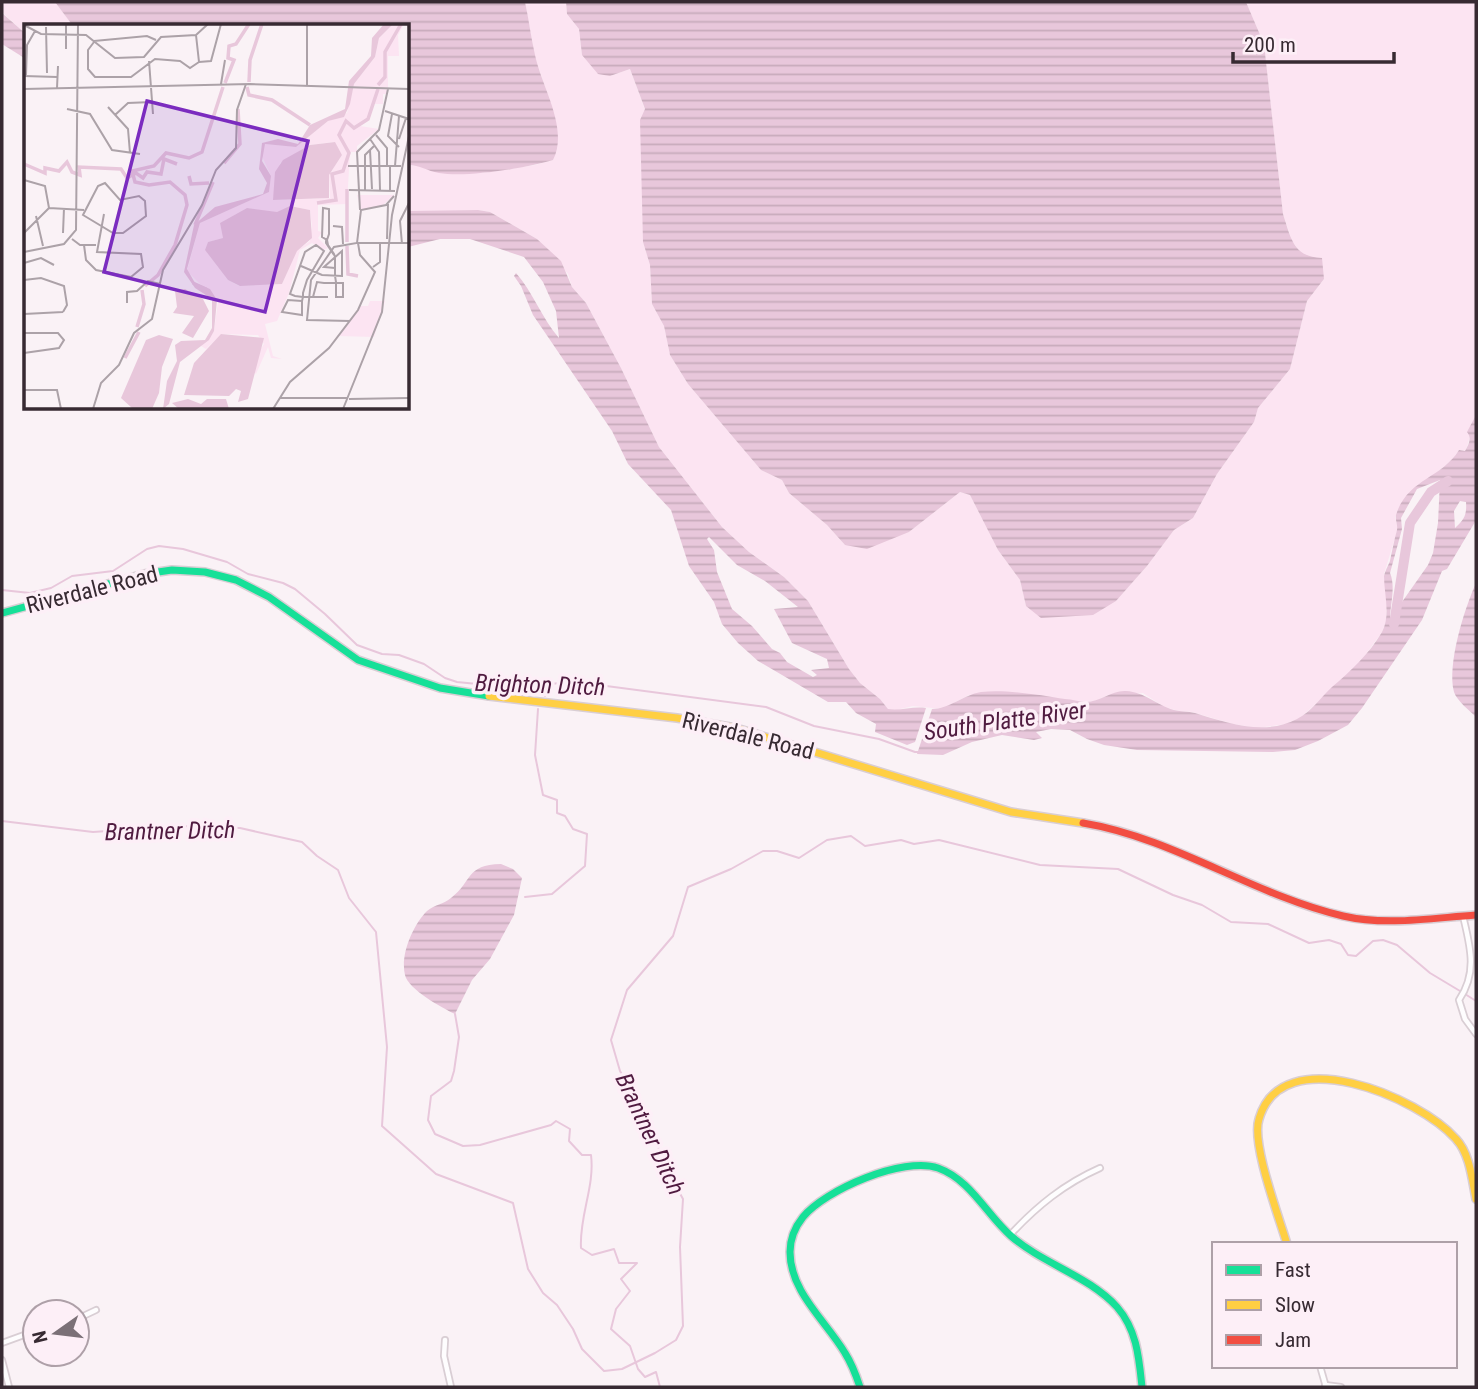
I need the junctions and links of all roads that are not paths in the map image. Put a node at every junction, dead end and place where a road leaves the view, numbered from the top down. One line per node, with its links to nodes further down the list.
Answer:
1 (2, 613): 3 (street, Riverdale Road)
2 (1476, 915): 3 (street, Riverdale Road)
3 (1463, 916): 4 (street)
4 (1476, 1034)
5 (1100, 1168): 7 (street)
6 (1476, 1199): 8 (street)
7 (1010, 1236): 19 (street); 20 (street)
8 (1286, 1242)
9 (96, 1310): 10 (street)
10 (91, 1312)
11 (21, 1336): 13 (street)
12 (445, 1340): 18 (street)
13 (2, 1343)
14 (2, 1360): 17 (street)
15 (1321, 1368): 16 (street)
16 (1326, 1386): 21 (street)
17 (9, 1387)
18 (451, 1387)
19 (860, 1387)
20 (1142, 1387)
21 (1341, 1387)

